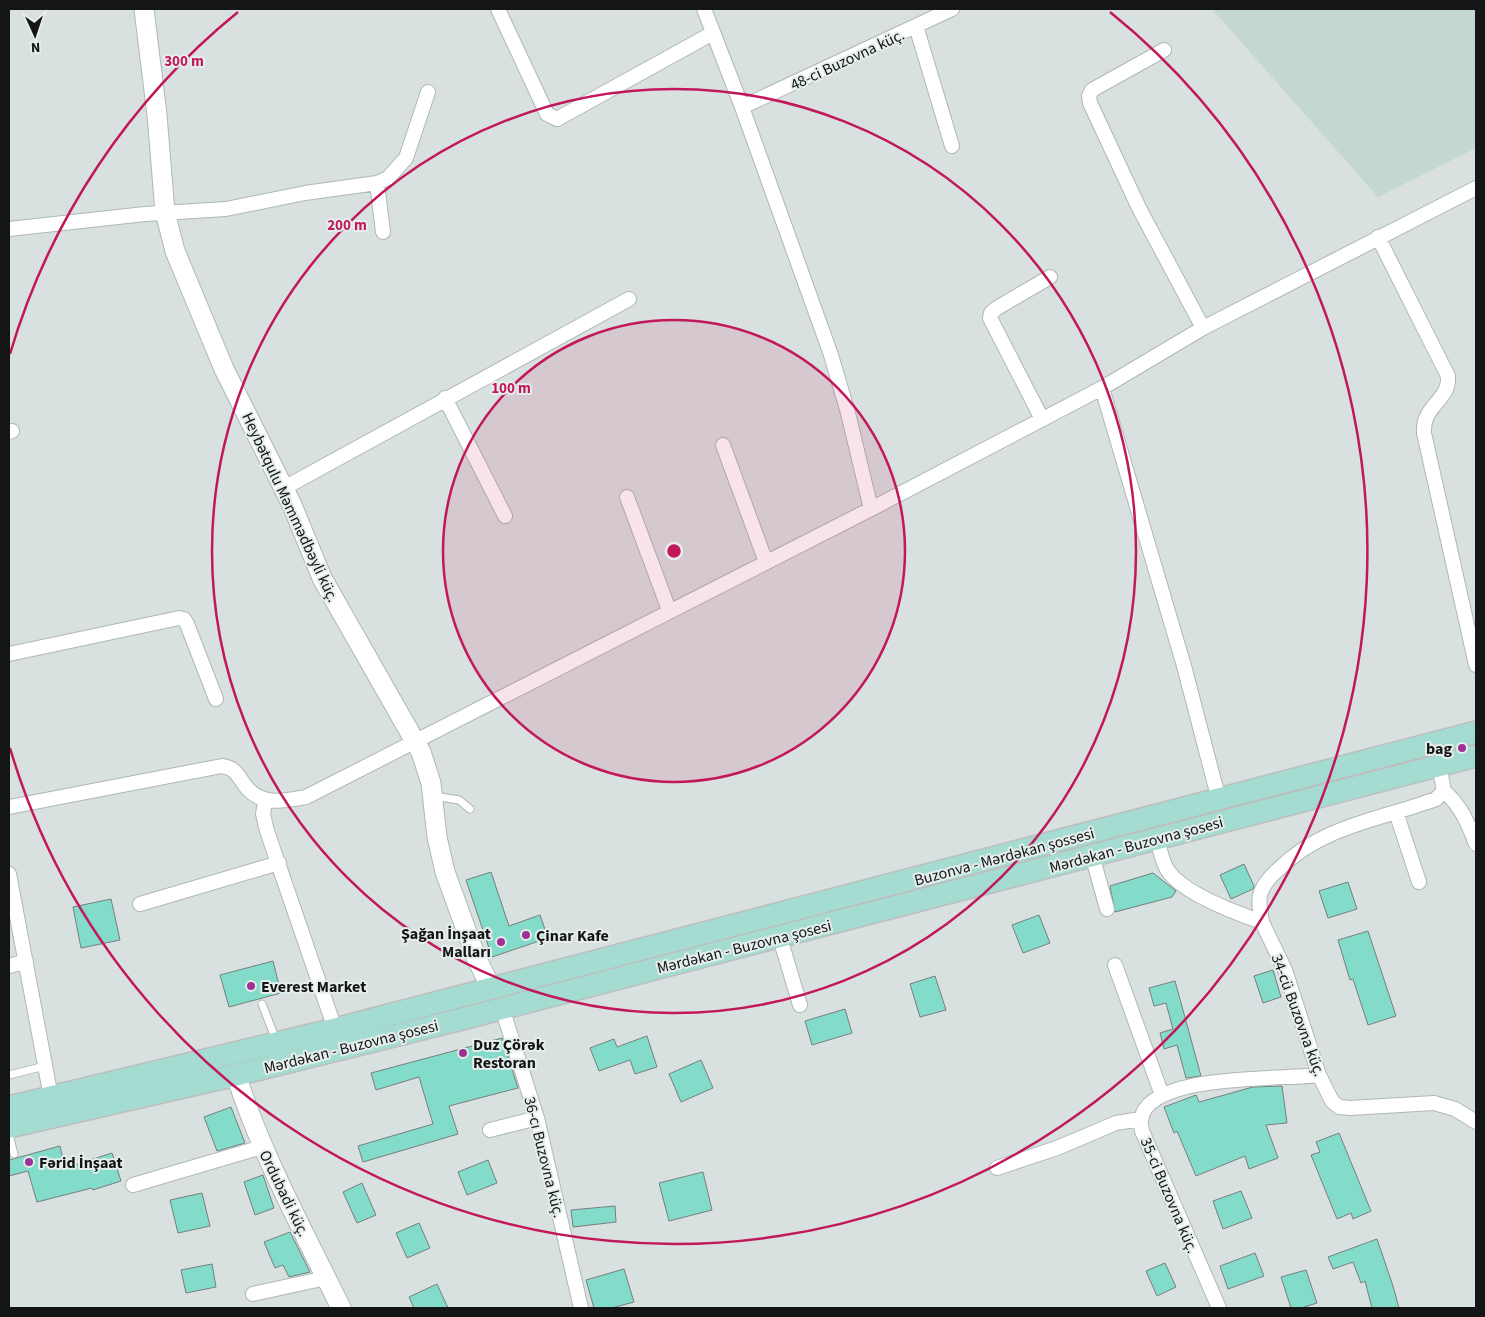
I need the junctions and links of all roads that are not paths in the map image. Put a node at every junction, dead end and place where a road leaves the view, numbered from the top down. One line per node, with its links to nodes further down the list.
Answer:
1 (144, 9): 13 (street, Heybətqulu Məmmədbəyli küç.)
2 (498, 9): 6 (street)
3 (704, 9): 6 (street)
4 (952, 9): 5 (street, 48-ci Buzovna küç.)
5 (916, 26): 9 (street, 48-ci Buzovna küç.); 10 (street)
6 (713, 33): 9 (street)
7 (1164, 50): 19 (street)
8 (428, 92): 11 (street)
9 (742, 108): 26 (street)
10 (952, 146)
11 (376, 183): 13 (street); 15 (street)
12 (1476, 188): 16 (street)
13 (165, 212): 14 (street); 24 (street, Heybətqulu Məmmədbəyli küç.)
14 (9, 229)
15 (383, 232)
16 (1378, 237): 19 (street); 31 (street)
17 (1050, 277): 22 (street)
18 (629, 299): 21 (street)
19 (1203, 328): 20 (street)
20 (1102, 388): 22 (street); 39 (street)
21 (445, 398): 24 (street); 27 (street)
22 (1042, 419): 26 (street)
23 (723, 446): 28 (street)
24 (284, 488): 34 (street, Heybətqulu Məmmədbəyli küç.)
25 (627, 497): 29 (street)
26 (871, 509): 28 (street)
27 (505, 516)
28 (766, 562): 29 (street)
29 (669, 610): 34 (street)
30 (9, 654): 32 (street)
31 (1476, 665)
32 (216, 699)
33 (1476, 732): 39 (main road, Buzonva - Mərdəkan şossesi)
34 (415, 740): 38 (street, Heybətqulu Məmmədbəyli küç.); 40 (street)
35 (1476, 756): 36 (main road, Mərdəkan - Buzovna şosesi)
36 (1439, 765): 37 (street); 44 (main road, Mərdəkan - Buzovna şosesi)
37 (1444, 791): 43 (street, 34-cü Buzovna küç.); 45 (street)
38 (434, 796): 42 (lane); 57 (street, Heybətqulu Məmmədbəyli küç.)
39 (1219, 800): 57 (main road, Buzonva - Mərdəkan şossesi)
40 (265, 801): 41 (street); 47 (street)
41 (9, 807)
42 (470, 808)
43 (1396, 812): 49 (street); 52 (street, 34-cü Buzovna küç.)
44 (1157, 839): 46 (main road, Mərdəkan - Buzovna şosesi); 52 (street)
45 (1476, 844)
46 (1092, 855): 51 (street); 53 (main road, Mərdəkan - Buzovna şosesi)
47 (279, 863): 50 (street); 61 (street)
48 (9, 874): 54 (street)
49 (1419, 882)
50 (140, 904)
51 (1107, 909)
52 (1262, 922): 66 (street, 34-cü Buzovna küç.)
53 (780, 938): 59 (street); 60 (main road, Mərdəkan - Buzovna şosesi)
54 (26, 961): 56 (street); 63 (street)
55 (1115, 965): 67 (street)
56 (9, 966)
57 (491, 988): 60 (main road); 61 (main road, Mərdəkan - Buzovna şosesi)
58 (262, 1004): 62 (lane)
59 (800, 1005)
60 (502, 1008): 65 (main road, Mərdəkan - Buzovna şosesi); 70 (street, 36-cı Buzovna küç.)
61 (335, 1029): 62 (main road, Mərdəkan - Buzovna şosesi)
62 (277, 1043): 68 (main road, Mərdəkan - Buzovna şosesi)
63 (45, 1066): 64 (lane); 68 (street)
64 (9, 1075)
65 (236, 1075): 73 (main road, Mərdəkan - Buzovna şosesi); 76 (street, Ordubadi küç.)
66 (1320, 1075): 67 (street, 35-ci Buzovna küç.); 72 (street, 34-cü Buzovna küç.)
67 (1162, 1095): 71 (street, 35-ci Buzovna küç.)
68 (51, 1097): 69 (main road, Mərdəkan - Buzovna şosesi)
69 (9, 1106)
70 (537, 1118): 74 (street); 83 (street, 36-cı Buzovna küç.)
71 (1140, 1119): 78 (street); 84 (street, 35-ci Buzovna küç.)
72 (1476, 1122)
73 (9, 1127)
74 (490, 1130)
75 (9, 1136): 77 (lane)
76 (262, 1147): 79 (street); 80 (street, Ordubadi küç.)
77 (14, 1154)
78 (997, 1168)
79 (133, 1185)
80 (326, 1278): 81 (street); 82 (street, Ordubadi küç.)
81 (252, 1294)
82 (341, 1308)
83 (580, 1308)
84 (1219, 1308)

